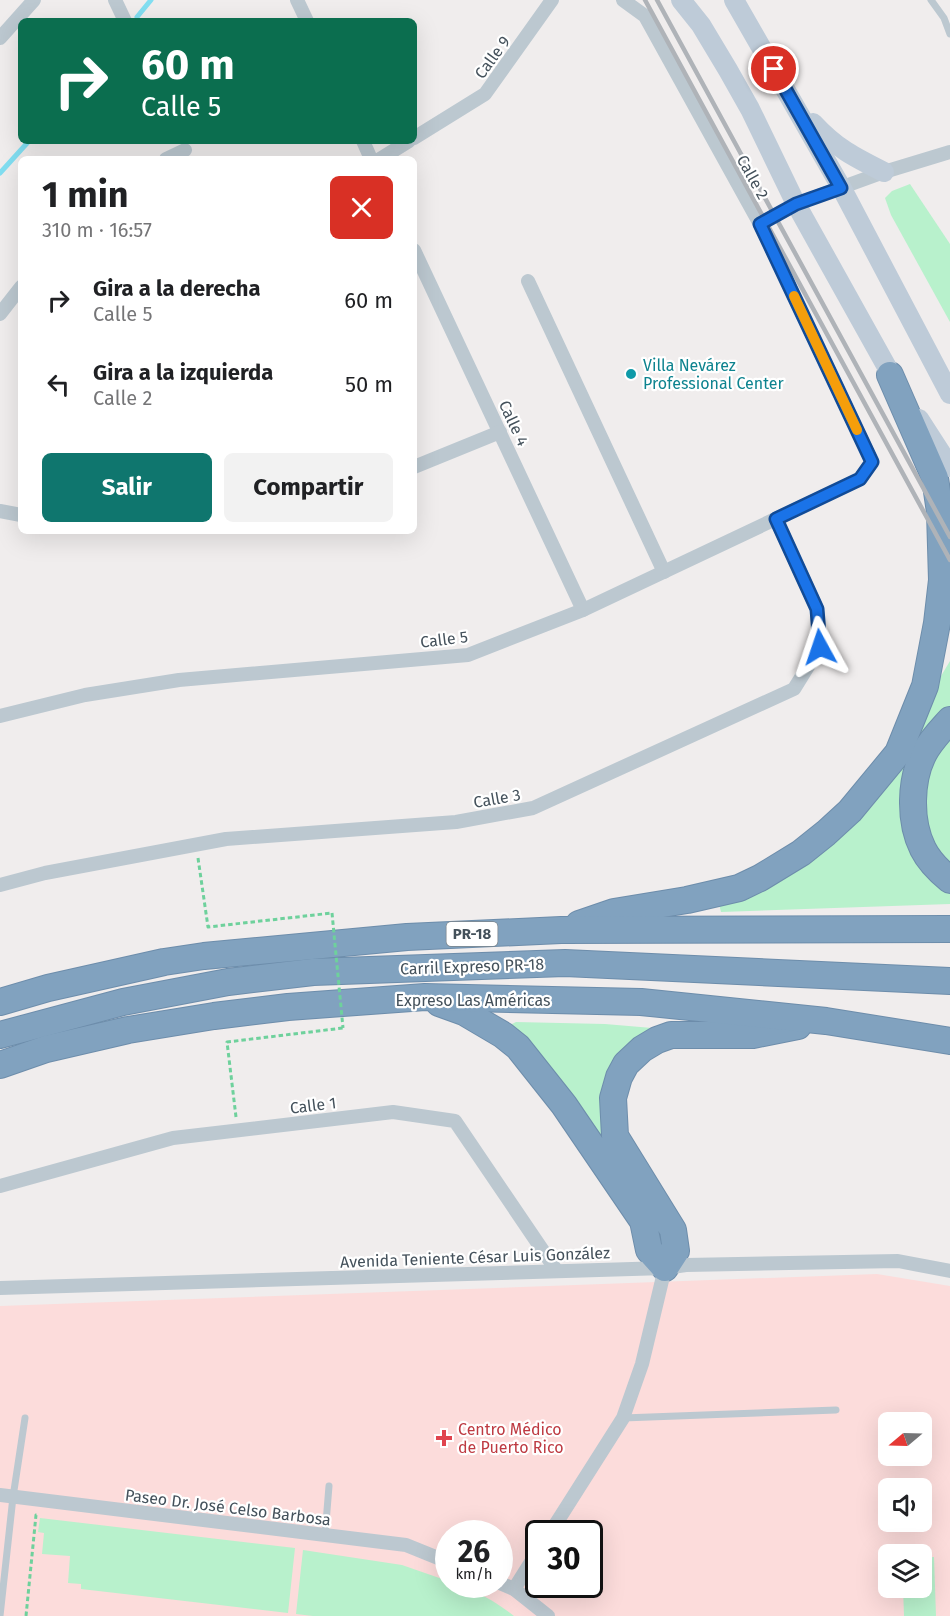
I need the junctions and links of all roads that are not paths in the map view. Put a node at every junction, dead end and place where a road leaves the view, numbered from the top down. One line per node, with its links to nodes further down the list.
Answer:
1 (34, 0): 12 (street)
2 (115, 0): 9 (street)
3 (297, 0): 10 (street)
4 (552, 0): 14 (street, Calle 9)
5 (622, 0): 21 (street, Calle 2)
6 (681, 0): 20 (main road)
7 (734, 0): 13 (main road)
8 (931, 0): 11 (lane)
9 (124, 18)
10 (306, 18)
11 (950, 34)
12 (0, 38)
13 (794, 104): 18 (main road); 19 (main road)
14 (417, 136)
15 (404, 144): 17 (street)
16 (950, 152): 18 (street)
17 (385, 156)
18 (884, 172): 19 (street)
19 (841, 188): 20 (street); 27 (main road)
20 (796, 204): 21 (street); 26 (main road)
21 (760, 224): 31 (street, Calle 2)
22 (417, 256): 28 (street, Calle 4)
23 (528, 281): 35 (street)
24 (15, 304): 25 (street)
25 (0, 314)
26 (890, 375): 30 (main road); 38 (highway)
27 (950, 394)
28 (500, 432): 29 (street); 36 (street, Calle 4)
29 (417, 466)
30 (950, 467)
31 (860, 479): 34 (street, Calle 5)
32 (0, 511): 33 (street)
33 (18, 514)
34 (776, 519): 35 (street, Calle 5); 42 (street, Calle 3)
35 (664, 572): 36 (street, Calle 5)
36 (584, 610): 39 (street, Calle 5)
37 (950, 652): 38 (highway)
38 (926, 686): 44 (highway)
39 (0, 716)
40 (950, 720): 41 (highway)
41 (950, 880)
42 (0, 885)
43 (950, 929): 44 (highway, PR-18)
44 (561, 930): 47 (highway, PR-18)
45 (950, 981): 49 (highway, Carril Expreso PR-18)
46 (425, 997): 48 (highway, Expreso Las Américas); 51 (highway, Expreso Las Américas); 53 (highway)
47 (0, 1002)
48 (826, 1021): 50 (highway, Expreso Las Américas); 53 (highway)
49 (0, 1035)
50 (950, 1041)
51 (0, 1065)
52 (0, 1186): 54 (street, Calle 1)
53 (665, 1268): 54 (street, Avenida Teniente César Luis González); 55 (street, Avenida Teniente César Luis González); 59 (street)
54 (556, 1270): 56 (street, Avenida Teniente César Luis González)
55 (950, 1271)
56 (0, 1288)
57 (836, 1410): 59 (lane)
58 (25, 1418): 61 (lane)
59 (623, 1418): 62 (street)
60 (329, 1486): 63 (lane)
61 (6, 1496): 63 (street, Paseo Dr. José Celso Barbosa); 67 (lane)
62 (558, 1520)
63 (325, 1535): 64 (street, Paseo Dr. José Celso Barbosa)
64 (435, 1557)
65 (525, 1572): 66 (street)
66 (514, 1589): 68 (street)
67 (0, 1616)
68 (548, 1616)

